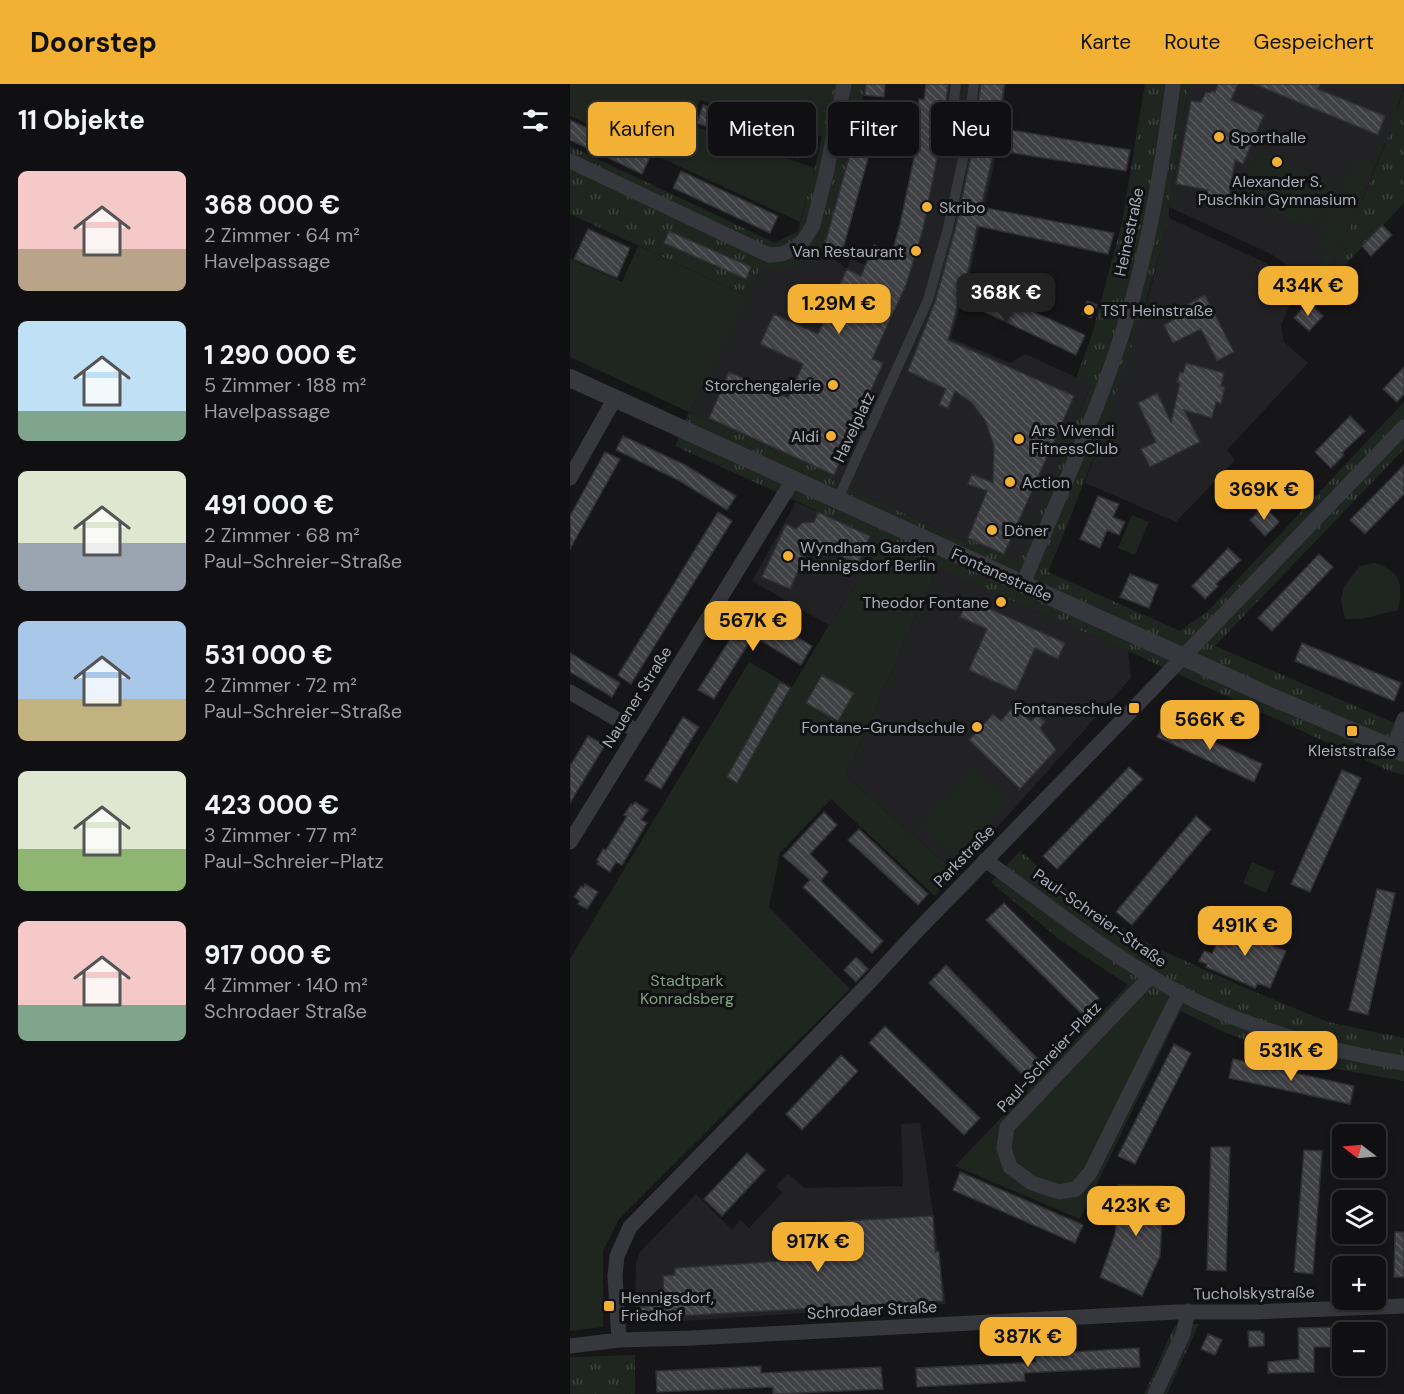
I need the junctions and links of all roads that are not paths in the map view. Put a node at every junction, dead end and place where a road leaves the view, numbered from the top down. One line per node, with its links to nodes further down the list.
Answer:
1 (844, 84): 6 (street)
2 (956, 84): 5 (street)
3 (974, 84): 12 (street, Havelplatz)
4 (1173, 84): 13 (street, Heinestraße)
5 (954, 102)
6 (570, 161)
7 (570, 378): 8 (street, Fontanestraße)
8 (615, 399): 10 (street); 11 (street, Fontanestraße)
9 (1404, 427): 14 (street, Parkstraße)
10 (570, 478)
11 (793, 480): 12 (street, Fontanestraße); 17 (street, Nauener Straße)
12 (837, 501): 13 (street, Fontanestraße)
13 (1023, 584): 14 (street, Fontanestraße)
14 (1183, 656): 18 (street, Fontanestraße); 20 (street, Parkstraße)
15 (570, 692): 17 (street)
16 (1404, 719): 18 (street)
17 (637, 731): 19 (street, Nauener Straße)
18 (1398, 751)
19 (570, 842)
20 (985, 860): 21 (street, Paul-Schreier-Straße); 26 (street, Parkstraße)
21 (1150, 977): 22 (street, Paul-Schreier-Straße); 22 (street, Paul-Schreier-Platz)
22 (1180, 992): 23 (street, Paul-Schreier-Straße)
23 (1404, 1062)
24 (1404, 1306): 25 (street, Tucholskystraße)
25 (1182, 1312): 26 (street, Schrodaer Straße); 28 (street)
26 (619, 1340): 27 (street, Schrodaer Straße)
27 (570, 1346)
28 (1155, 1394)

